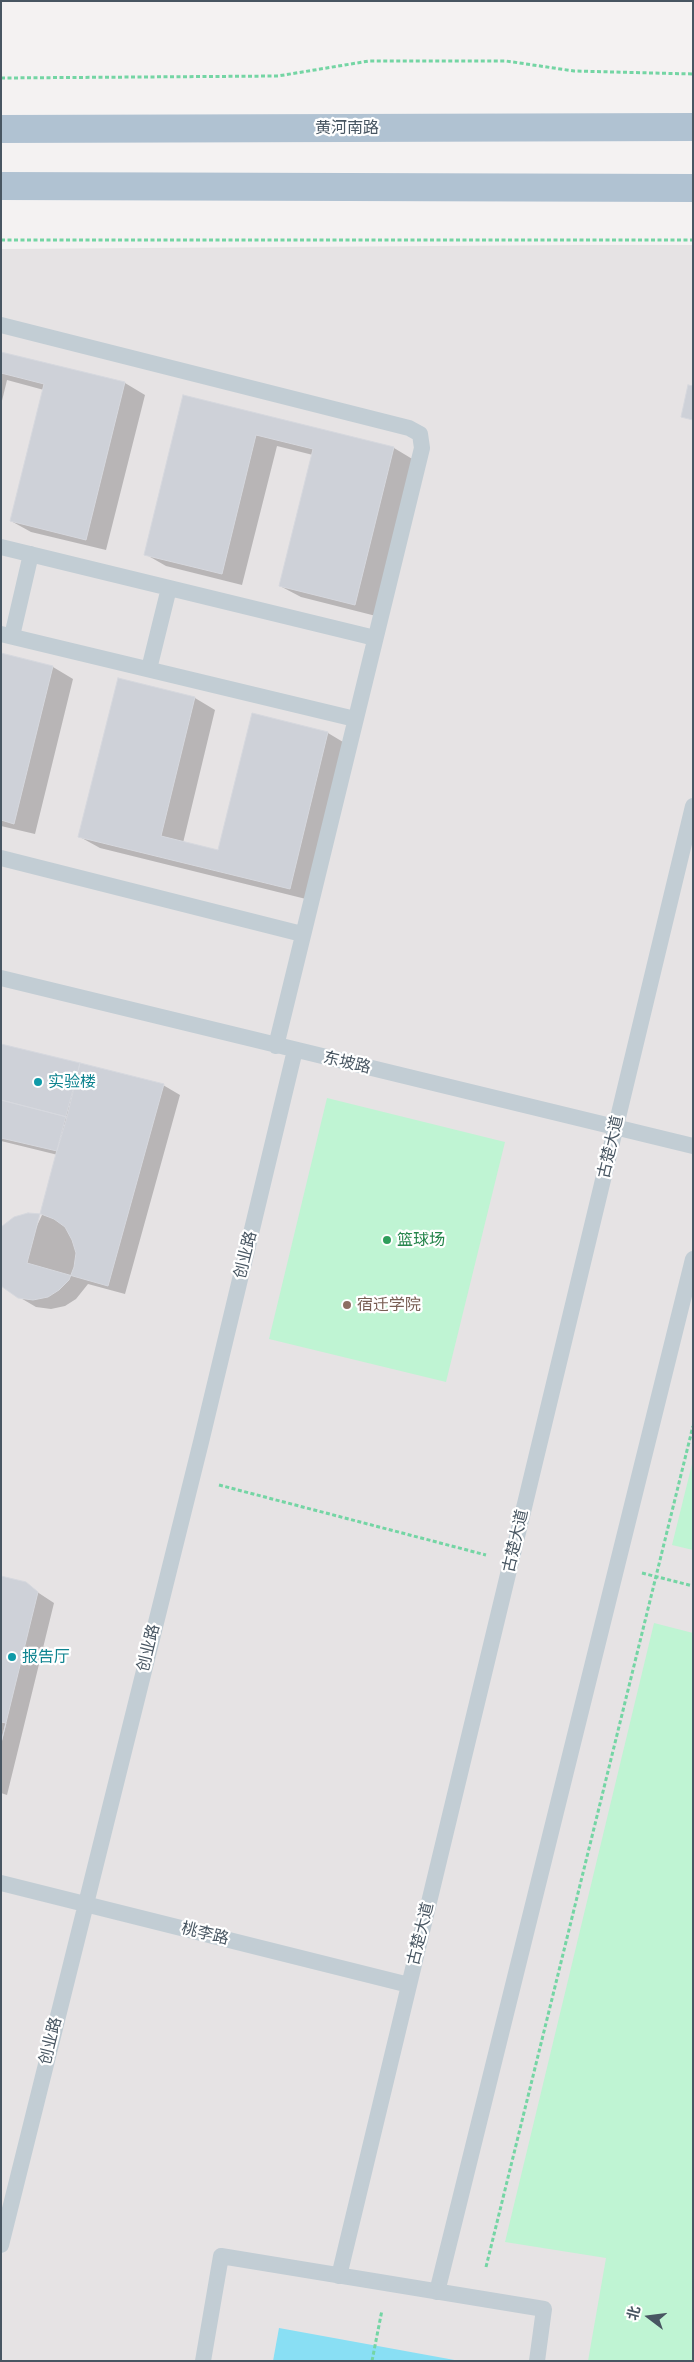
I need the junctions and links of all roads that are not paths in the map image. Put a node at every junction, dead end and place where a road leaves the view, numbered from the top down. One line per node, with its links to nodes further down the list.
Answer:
1 (693, 127): 2 (main road, 黄河南路)
2 (1, 129)
3 (1, 186): 4 (main road)
4 (693, 188)
5 (1, 326): 10 (lane)
6 (1, 547): 7 (lane)
7 (31, 554): 8 (lane); 9 (lane)
8 (169, 588): 10 (lane); 11 (lane)
9 (6, 635): 11 (lane)
10 (375, 638): 12 (lane)
11 (149, 669): 12 (lane)
12 (355, 719): 15 (lane)
13 (693, 806): 19 (lane, 古楚大道)
14 (1, 858): 15 (lane)
15 (302, 934): 17 (lane)
16 (1, 978): 17 (lane, 东坡路)
17 (276, 1046): 18 (lane, 东坡路)
18 (295, 1050): 19 (lane, 东坡路); 23 (lane, 创业路)
19 (615, 1127): 20 (lane, 东坡路); 24 (lane, 古楚大道)
20 (693, 1146)
21 (693, 1259): 27 (lane)
22 (1, 1883): 23 (lane, 桃李路)
23 (85, 1905): 24 (lane, 桃李路); 25 (lane, 创业路)
24 (409, 1985): 26 (lane, 古楚大道)
25 (1, 2245)
26 (339, 2276): 27 (lane); 28 (lane)
27 (437, 2292): 29 (lane)
28 (202, 2361)
29 (537, 2361)

